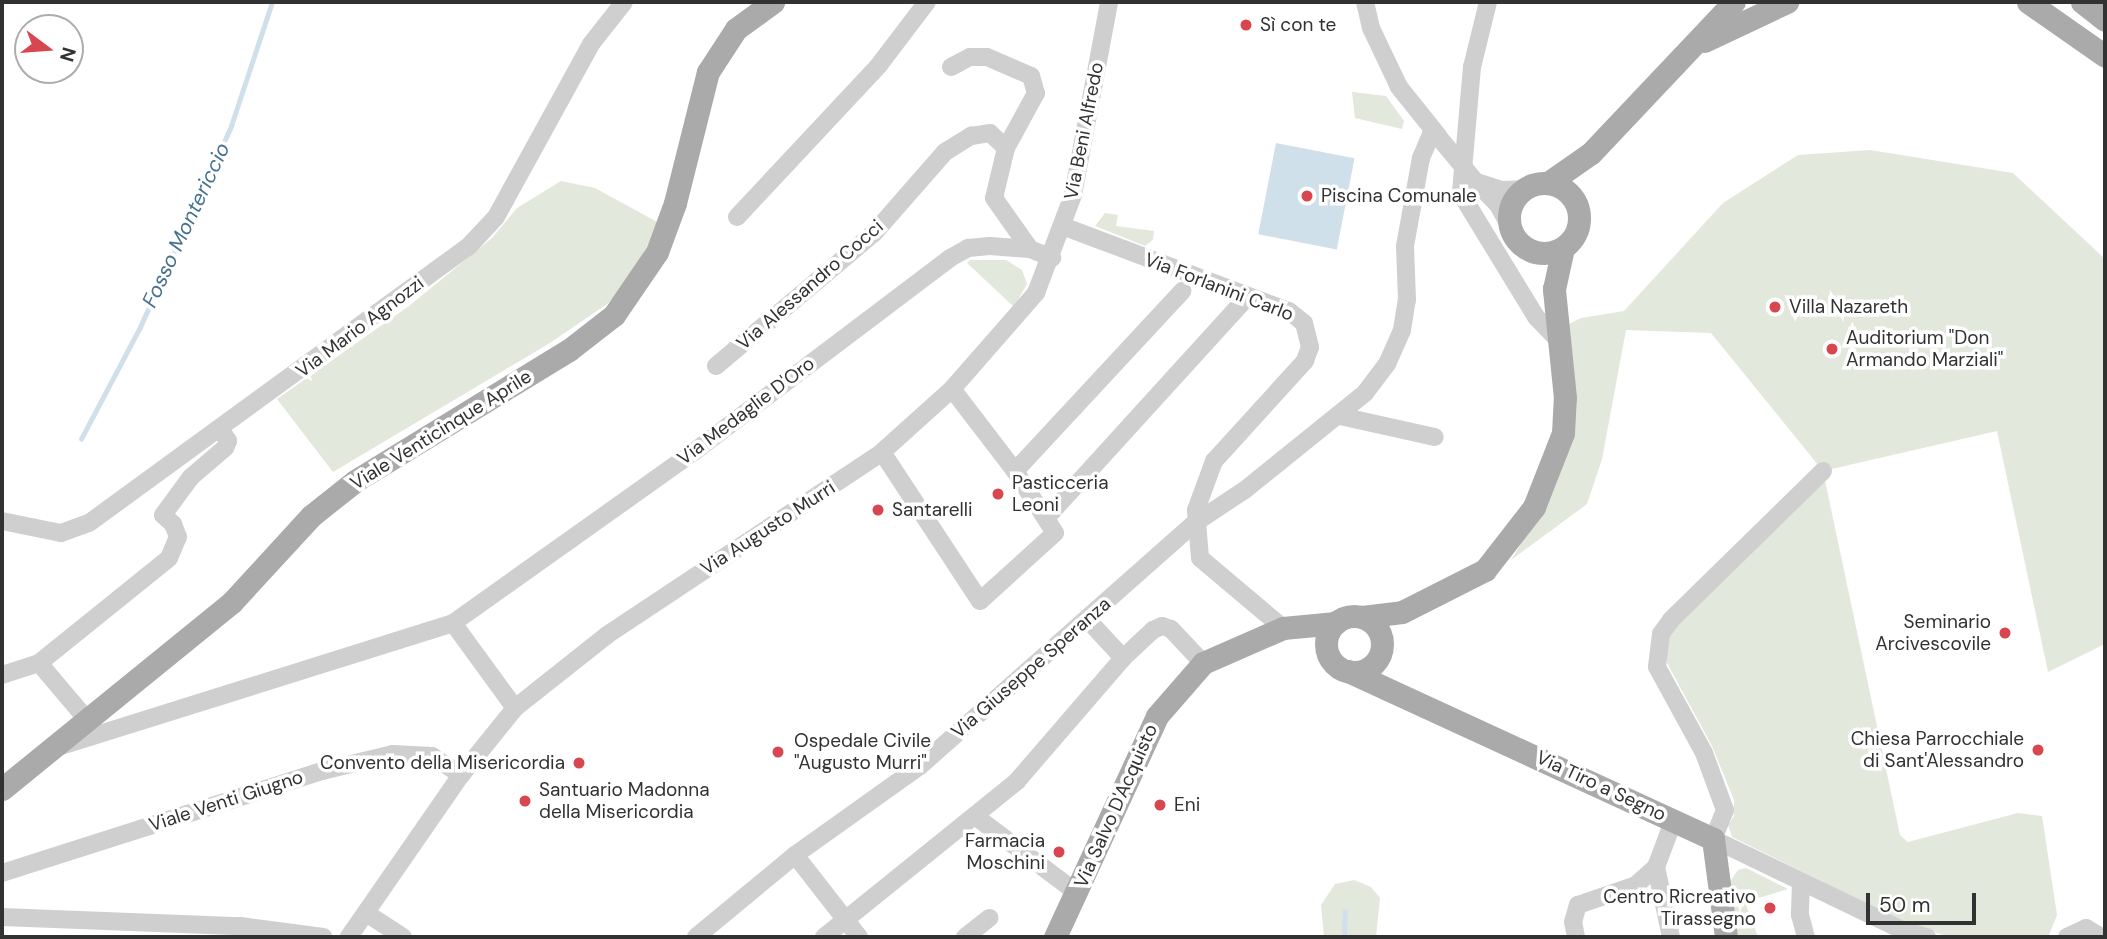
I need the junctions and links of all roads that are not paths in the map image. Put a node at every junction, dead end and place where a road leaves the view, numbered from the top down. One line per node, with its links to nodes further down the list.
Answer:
1 (624, 2): 36 (street, Via Mario Agnozzi)
2 (773, 2): 62 (main road, Viale Venticinque Aprile)
3 (927, 2): 22 (street)
4 (1110, 2): 24 (street, Via Beni Alfredo)
5 (1365, 2): 15 (street)
6 (1488, 2): 32 (street)
7 (1734, 2): 12 (main road)
8 (1787, 2): 12 (main road)
9 (2028, 2): 13 (main road)
10 (2082, 2): 11 (main road)
11 (2105, 20)
12 (1692, 47): 17 (main road)
13 (2105, 55)
14 (951, 67): 16 (street)
15 (1437, 135): 18 (street, bridge); 35 (street, Via Giuseppe Speranza)
16 (1006, 148): 26 (street); 33 (street, Via Alessandro Cocci)
17 (1591, 153): 19 (main road); 21 (main road)
18 (1475, 181): 20 (street); 23 (street)
19 (1548, 183): 20 (main road); 21 (main road)
20 (1524, 189): 23 (main road)
21 (1573, 198): 25 (main road)
22 (737, 218)
23 (1509, 225): 27 (main road)
24 (1065, 227): 28 (street, Via Beni Alfredo); 31 (street, Via Forlanini Carlo)
25 (1563, 248): 27 (main road); 29 (main road)
26 (1030, 250): 28 (street, Via Medaglie D'Oro); 49 (street, Via Medaglie D'Oro)
27 (1532, 252): 29 (main road)
28 (1052, 258): 34 (street, Via Augusto Murri)
29 (1554, 289): 32 (main road)
30 (1182, 291): 39 (street)
31 (1247, 297): 41 (street, Via Forlanini Carlo); 42 (street)
32 (1560, 342): 46 (main road)
33 (716, 366)
34 (952, 389): 38 (street, Via Augusto Murri); 39 (street)
35 (1340, 416): 37 (street); 41 (street, Via Giuseppe Speranza)
36 (221, 430): 43 (street, Via Mario Agnozzi); 56 (street)
37 (1435, 438)
38 (882, 452): 42 (street); 61 (street, Via Augusto Murri)
39 (1015, 471): 42 (street)
40 (1823, 471): 68 (street)
41 (1195, 523): 44 (street, Via Giuseppe Speranza); 45 (street)
42 (1051, 525)
43 (4, 527)
44 (1161, 554): 45 (street); 48 (street, Via Giuseppe Speranza)
45 (1200, 558): 51 (street)
46 (1402, 612): 47 (main road); 54 (main road)
47 (1362, 617): 50 (main road); 54 (main road)
48 (1087, 619): 55 (street); 69 (street, Via Giuseppe Speranza)
49 (453, 623): 61 (street); 63 (street, Via Medaglie D'Oro)
50 (1336, 623): 51 (main road); 53 (main road)
51 (1283, 628): 52 (main road)
52 (1258, 640): 53 (main road); 57 (main road, Via Salvo D'Acquisto)
53 (1327, 647): 58 (main road)
54 (1380, 649): 58 (main road); 60 (main road)
55 (1123, 659): 57 (street); 66 (street)
56 (39, 663): 59 (street); 62 (street)
57 (1203, 663): 73 (main road, Via Salvo D'Acquisto)
58 (1348, 671): 60 (main road, Via Tiro a Segno)
59 (2, 675)
60 (1398, 694): 67 (main road, Via Tiro a Segno)
61 (515, 708): 64 (street, Via Augusto Murri)
62 (88, 721): 63 (main road, Viale Venticinque Aprile)
63 (56, 748): 65 (main road, Viale Venticinque Aprile)
64 (461, 775): 71 (street, Viale Venti Giugno); 74 (street)
65 (2, 789)
66 (975, 816): 73 (street); 77 (street)
67 (1674, 819): 68 (main road, Via Tiro a Segno); 70 (street)
68 (1713, 839): 72 (street); 90 (main road)
69 (795, 855): 77 (street); 83 (street, Via Giuseppe Speranza)
70 (1656, 867): 88 (street); 89 (street)
71 (2, 873)
72 (1801, 882): 79 (street); 91 (street)
73 (1077, 893): 87 (main road, Via Salvo D'Acquisto)
74 (366, 913): 81 (street); 82 (street)
75 (2, 917): 80 (street)
76 (989, 918): 86 (street)
77 (846, 920): 84 (street); 85 (street)
78 (2099, 931): 93 (street)
79 (1901, 934): 92 (street)
80 (323, 937)
81 (349, 937)
82 (403, 937)
83 (696, 937)
84 (824, 937)
85 (859, 937)
86 (965, 937)
87 (1055, 937)
88 (1576, 937)
89 (1671, 937)
90 (1726, 937)
91 (1806, 937)
92 (1927, 937)
93 (2065, 937)

